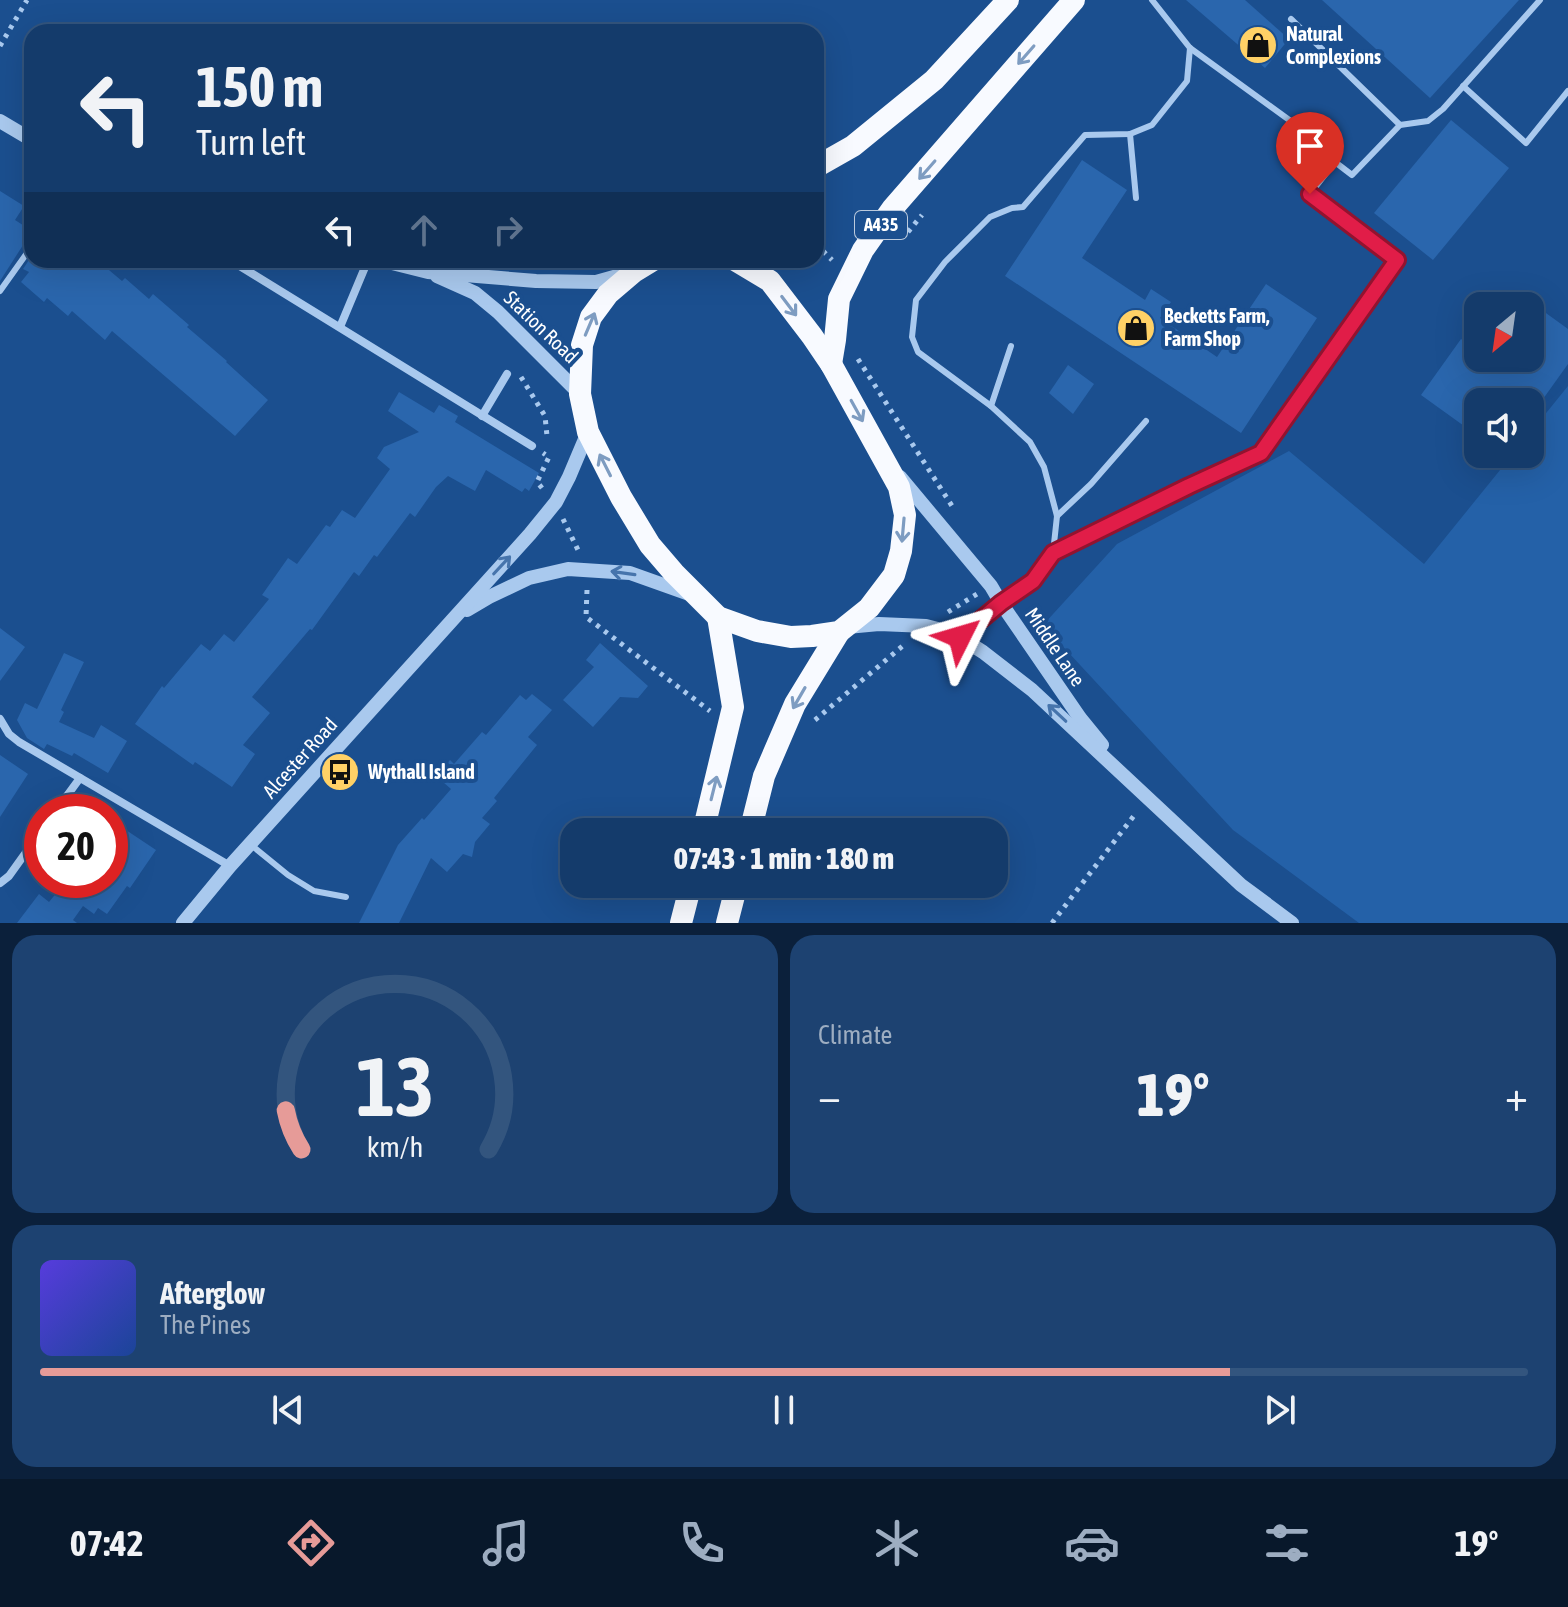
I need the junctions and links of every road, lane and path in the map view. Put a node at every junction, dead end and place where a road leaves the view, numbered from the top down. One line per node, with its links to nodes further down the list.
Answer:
1 (27, 0): 7 (path)
2 (1008, 0): 15 (highway)
3 (1074, 0): 30 (highway, A435, one-way to 30)
4 (1152, 0): 8 (lane)
5 (1540, 0): 9 (lane)
6 (1291, 19): 12 (lane)
7 (0, 46)
8 (1190, 48): 13 (lane); 16 (lane)
9 (1463, 86): 10 (lane); 12 (lane)
10 (1568, 91)
11 (0, 121): 14 (street)
12 (1400, 125): 16 (lane)
13 (1130, 134): 17 (lane); 33 (lane)
14 (24, 135)
15 (824, 162)
16 (1335, 162): 42 (lane)
17 (1136, 198)
18 (24, 257): 26 (lane)
19 (243, 268): 27 (street)
20 (365, 268): 27 (street)
21 (412, 268): 25 (street, Station Road)
22 (638, 268): 25 (street, Station Road)
23 (641, 268): 32 (highway, one-way to 23)
24 (748, 268): 30 (highway, one-way to 30)
25 (428, 272): 32 (street, Station Road)
26 (0, 291)
27 (340, 327): 34 (street)
28 (1011, 346): 33 (lane)
29 (856, 356): 40 (path)
30 (831, 364): 38 (highway, one-way to 38)
31 (507, 374): 34 (street)
32 (580, 394): 36 (highway)
33 (991, 406): 41 (lane)
34 (482, 416): 37 (street)
35 (1146, 421): 41 (lane)
36 (588, 432): 39 (street, Alcester Road); 45 (highway, one-way to 36)
37 (532, 446): 39 (path)
38 (883, 457): 44 (street, Middle Lane); 50 (highway, one-way to 50)
39 (556, 502): 43 (path); 48 (street, Alcester Road, one-way to 39)
40 (957, 513)
41 (1057, 516): 42 (lane)
42 (1053, 553): 46 (lane)
43 (587, 570): 45 (street, Alcester Road, one-way to 43); 48 (street, Alcester Road); 53 (path)
44 (991, 586): 46 (street, Middle Lane); 49 (path)
45 (697, 596): 47 (highway)
46 (1001, 603): 51 (lane); 56 (street, Middle Lane)
47 (718, 617): 50 (highway); 53 (highway)
48 (449, 622): 61 (street, Alcester Road)
49 (926, 626): 50 (street, Middle Lane); 51 (street, Middle Lane); 54 (path)
50 (843, 630): 54 (highway, one-way to 54)
51 (960, 637): 56 (street, Middle Lane, one-way to 51)
52 (0, 719): 55 (street)
53 (729, 725): 59 (highway, one-way to 53)
54 (781, 735): 60 (highway)
55 (80, 778): 57 (street); 63 (street)
56 (1135, 785): 58 (street, Middle Lane)
57 (68, 794)
58 (1148, 798): 71 (path); 72 (street, Middle Lane)
59 (706, 818)
60 (754, 818)
61 (250, 844): 63 (street, Alcester Road); 65 (lane)
62 (24, 855): 64 (street)
63 (230, 866): 68 (street, Alcester Road)
64 (0, 883)
65 (346, 897)
66 (687, 898): 69 (highway)
67 (733, 898): 70 (highway)
68 (183, 923)
69 (681, 923)
70 (727, 923)
71 (1052, 923)
72 (1292, 923)

